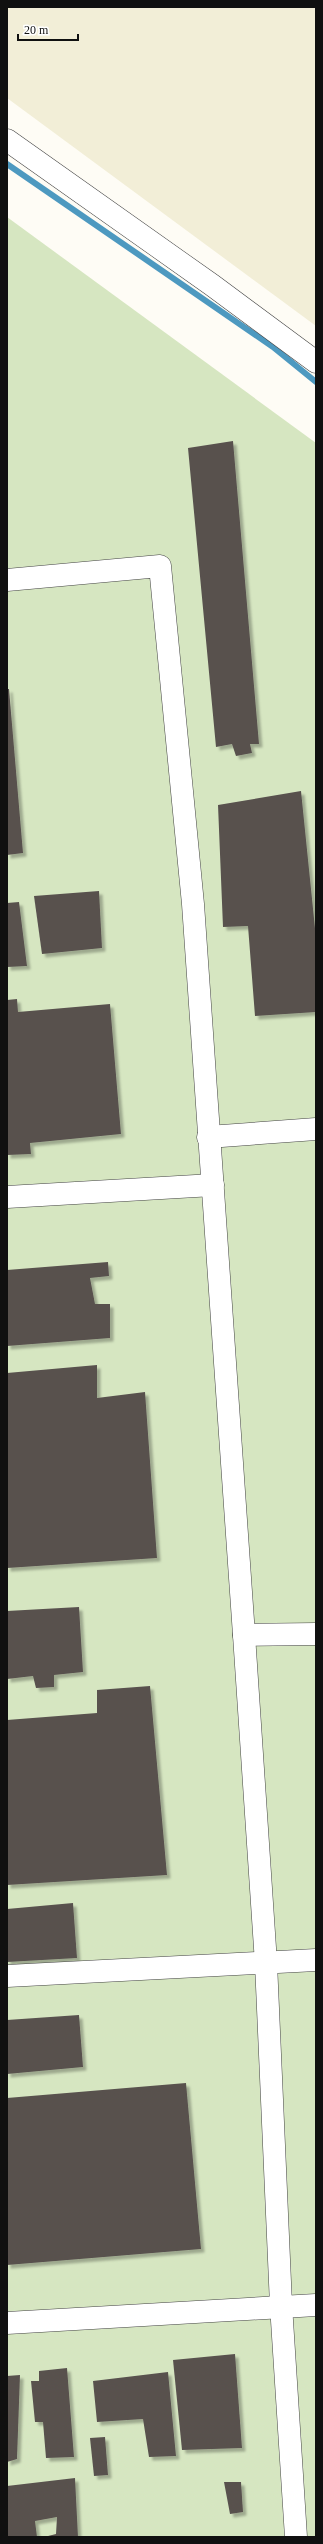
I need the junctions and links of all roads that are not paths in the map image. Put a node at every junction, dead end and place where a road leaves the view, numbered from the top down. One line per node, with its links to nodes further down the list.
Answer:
1 (7, 140): 2 (street)
2 (316, 362)
3 (7, 580): 5 (street)
4 (316, 1129): 5 (street)
5 (208, 1137): 6 (street)
6 (213, 1185): 7 (street); 9 (street)
7 (7, 1197)
8 (316, 1634): 9 (street)
9 (244, 1635): 11 (street)
10 (316, 1960): 11 (street)
11 (266, 1963): 12 (street); 13 (street)
12 (7, 1976)
13 (281, 2305): 14 (street); 15 (street); 16 (street)
14 (316, 2305)
15 (7, 2323)
16 (296, 2537)

